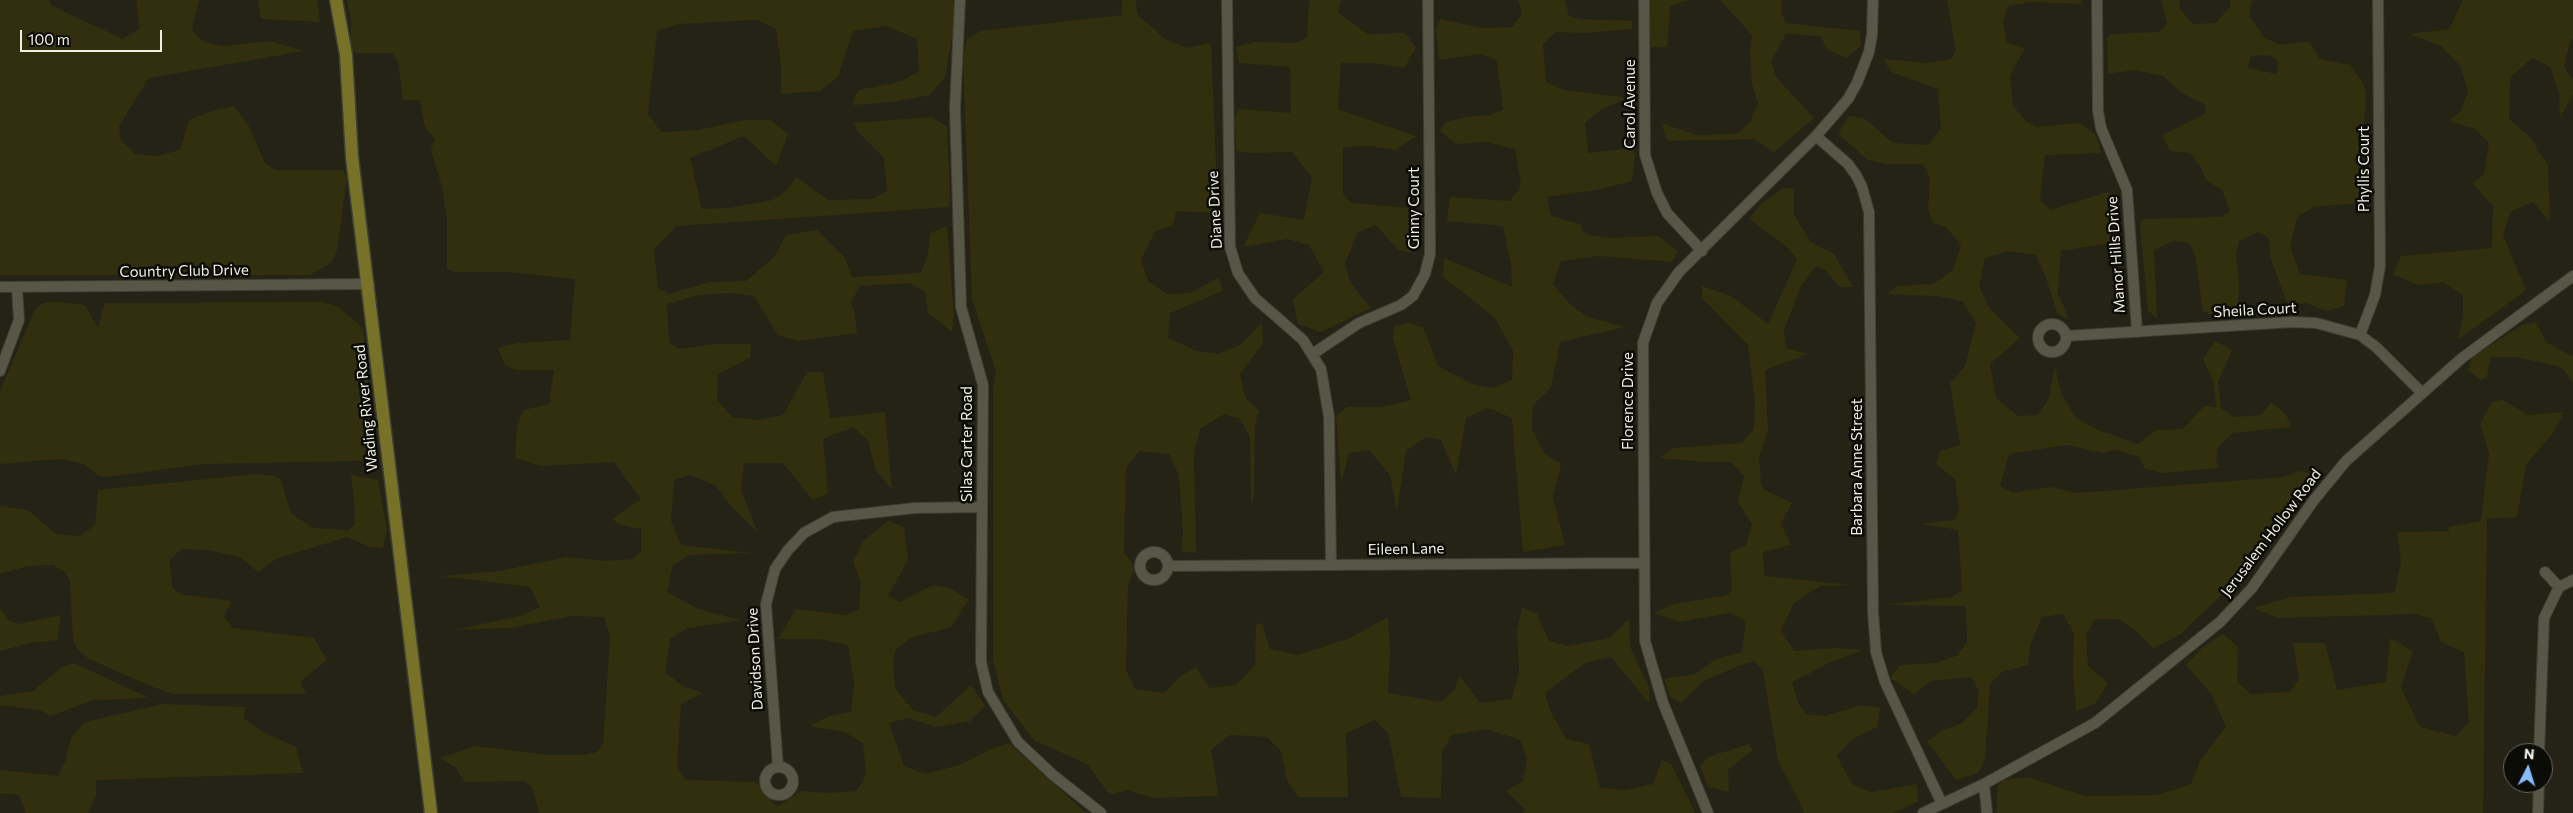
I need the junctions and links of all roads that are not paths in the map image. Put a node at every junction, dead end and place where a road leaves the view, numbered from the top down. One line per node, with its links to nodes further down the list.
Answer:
1 (336, 0): 12 (main road, Wading River Road)
2 (960, 0): 21 (street, Silas Carter Road)
3 (1227, 0): 18 (street, Diane Drive)
4 (1428, 0): 18 (street, Ginny Court)
5 (1644, 0): 10 (street, Carol Avenue)
6 (1873, 0): 9 (street, Florence Drive)
7 (2097, 0): 15 (street, Manor Hills Drive)
8 (2378, 0): 16 (street, Phyllis Court)
9 (1816, 136): 10 (street, Florence Drive); 32 (street, Barbara Anne Street)
10 (1702, 250): 22 (street, Florence Drive)
11 (2573, 276): 20 (street, Jerusalem Hollow Road)
12 (369, 284): 14 (street, Country Club Drive); 33 (main road, Wading River Road)
13 (0, 288): 14 (street, Country Club Drive)
14 (17, 288): 19 (street)
15 (2137, 332): 16 (street, Sheila Court); 17 (street, Sheila Court)
16 (2360, 335): 20 (street, Sheila Court)
17 (2066, 336)
18 (1314, 354): 23 (street, Diane Drive)
19 (0, 371)
20 (2422, 393): 30 (street, Jerusalem Hollow Road)
21 (982, 507): 29 (street, Davidson Drive); 34 (street, Silas Carter Road)
22 (1643, 563): 23 (street, Eileen Lane); 35 (street, Florence Drive)
23 (1330, 565): 24 (street, Eileen Lane)
24 (1168, 566)
25 (2546, 572): 27 (street)
26 (2573, 580): 27 (street)
27 (2557, 589): 28 (street)
28 (2539, 743)
29 (778, 767)
30 (1984, 784): 32 (street, Jerusalem Hollow Road); 37 (street)
31 (2539, 793): 38 (street)
32 (1942, 804): 36 (street, Jerusalem Hollow Road)
33 (431, 813)
34 (1102, 813)
35 (1708, 813)
36 (1923, 813)
37 (1987, 813)
38 (2538, 813)

